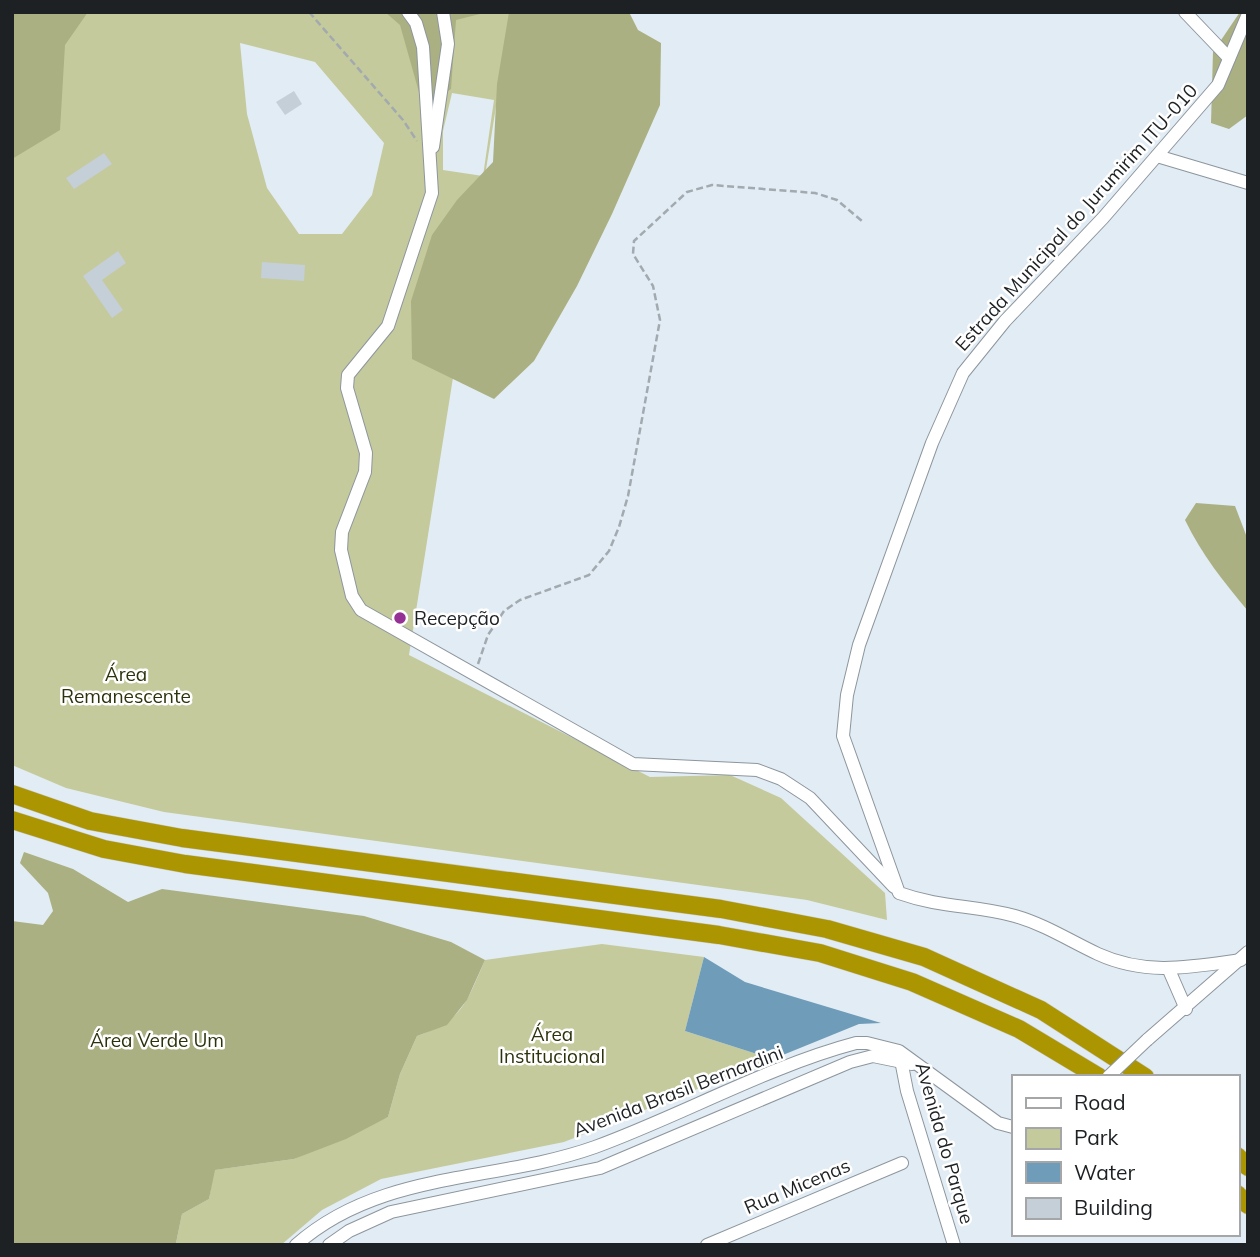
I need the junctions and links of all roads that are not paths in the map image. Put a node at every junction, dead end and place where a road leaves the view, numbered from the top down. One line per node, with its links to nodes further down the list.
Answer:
1 (408, 12): 7 (street)
2 (443, 12): 7 (street)
3 (1185, 12): 5 (street)
4 (1248, 14): 5 (street, Estrada Municipal do Jurumirim ITU-010)
5 (1230, 58): 6 (street, Estrada Municipal do Jurumirim ITU-010)
6 (1157, 156): 8 (street); 11 (street, Estrada Municipal do Jurumirim ITU-010)
7 (430, 161): 11 (street)
8 (1248, 183)
9 (12, 794): 18 (highway)
10 (12, 820): 16 (highway)
11 (900, 892): 13 (street)
12 (1244, 956): 13 (street); 14 (street)
13 (1169, 970): 14 (street)
14 (1186, 1009): 17 (street, bridge)
15 (900, 1056): 19 (street, Avenida Brasil Bernardini); 22 (street, Avenida Brasil Bernardini); 23 (street, Avenida Brasil Bernardini); 24 (street, Avenida do Parque)
16 (1096, 1075)
17 (1110, 1075)
18 (1142, 1075)
19 (1012, 1127)
20 (902, 1163): 21 (street, Rua Micenas)
21 (714, 1244)
22 (296, 1245)
23 (329, 1245)
24 (954, 1245)

